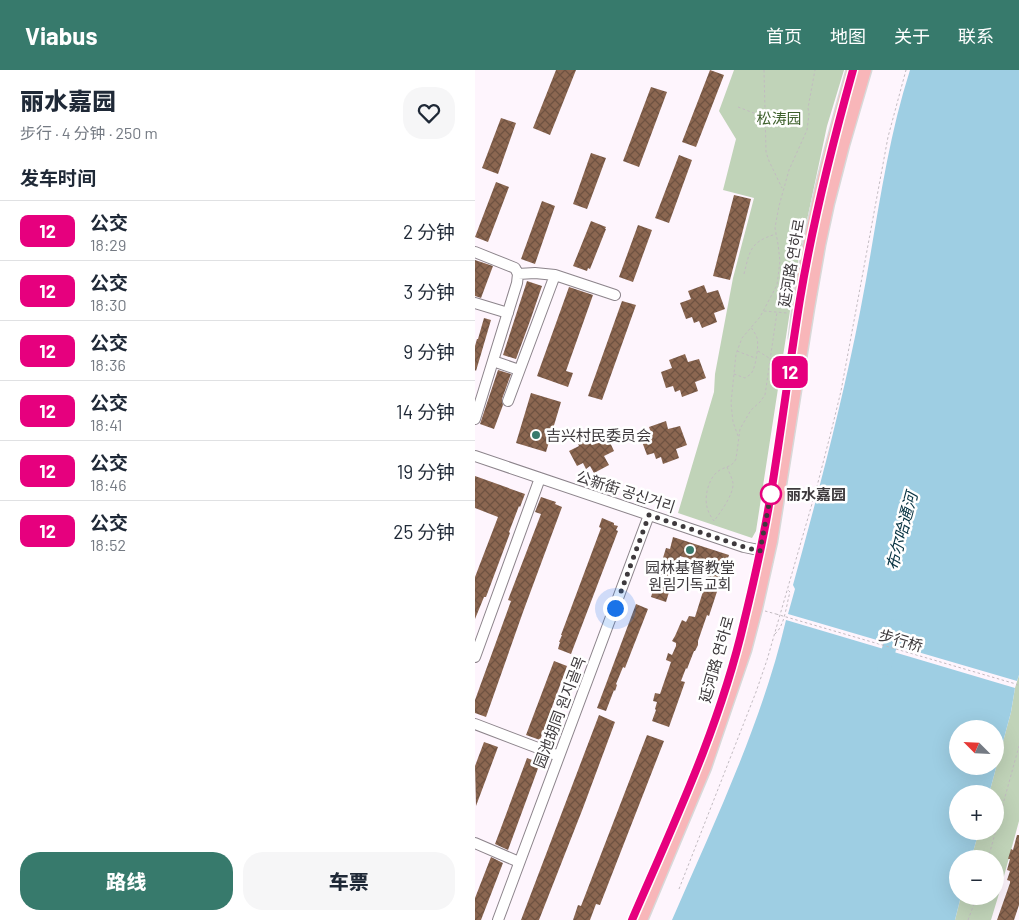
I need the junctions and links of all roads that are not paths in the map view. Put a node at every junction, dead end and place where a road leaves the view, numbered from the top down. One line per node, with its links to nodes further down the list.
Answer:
1 (865, 70): 16 (main road, 延河路 연하로)
2 (852, 71): 16 (main road, 延河路 연하로)
3 (475, 252): 4 (street)
4 (518, 274): 5 (street); 8 (street)
5 (555, 275): 6 (street); 10 (street)
6 (615, 295)
7 (475, 303): 8 (street)
8 (508, 313): 9 (street)
9 (493, 361): 10 (street); 12 (street)
10 (519, 370): 11 (street)
11 (508, 401)
12 (475, 420)
13 (475, 456): 14 (street, 公新街 공신거리)
14 (540, 478): 15 (street, 公新街 공신거리); 17 (street)
15 (649, 515): 16 (street, 公新街 공신거리); 19 (street, 园池胡同 원지골목)
16 (764, 552): 23 (main road, 延河路 연하로); 24 (main road, 延河路 연하로)
17 (475, 658)
18 (475, 724): 19 (street)
19 (559, 756): 21 (street, 园池胡同 원지골목)
20 (475, 843): 21 (street)
21 (519, 862): 22 (street, 园池胡同 원지골목)
22 (498, 920)
23 (632, 920)
24 (641, 920)

